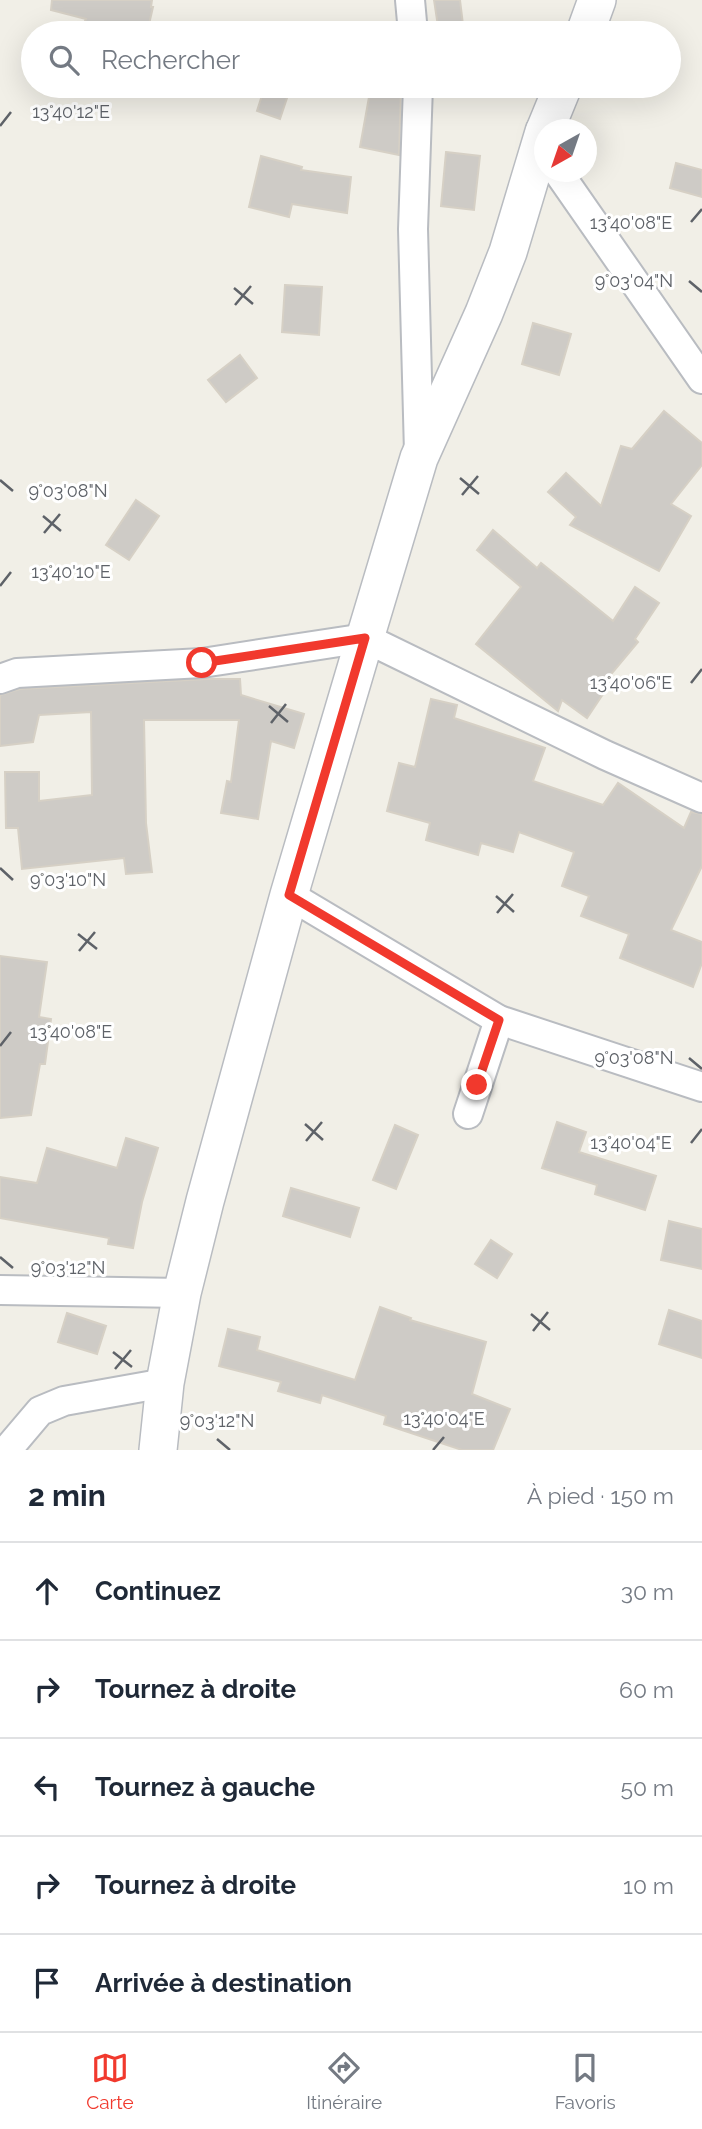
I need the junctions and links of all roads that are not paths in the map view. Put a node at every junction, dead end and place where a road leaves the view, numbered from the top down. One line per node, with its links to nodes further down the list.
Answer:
1 (410, 0): 3 (street)
2 (597, 0): 4 (street)
3 (412, 21)
4 (589, 21)
5 (418, 98): 11 (street)
6 (560, 98): 7 (street)
7 (554, 119)
8 (534, 179): 11 (street)
9 (570, 182): 10 (street)
10 (702, 379)
11 (419, 458): 12 (street)
12 (365, 638): 13 (street); 14 (street); 15 (street)
13 (6, 669)
14 (702, 798)
15 (289, 895): 16 (street); 20 (street)
16 (499, 1020): 17 (street); 18 (street)
17 (702, 1087)
18 (468, 1115)
19 (0, 1290): 20 (street)
20 (182, 1293): 21 (street)
21 (165, 1383): 22 (street); 23 (street)
22 (7, 1450)
23 (158, 1450)

